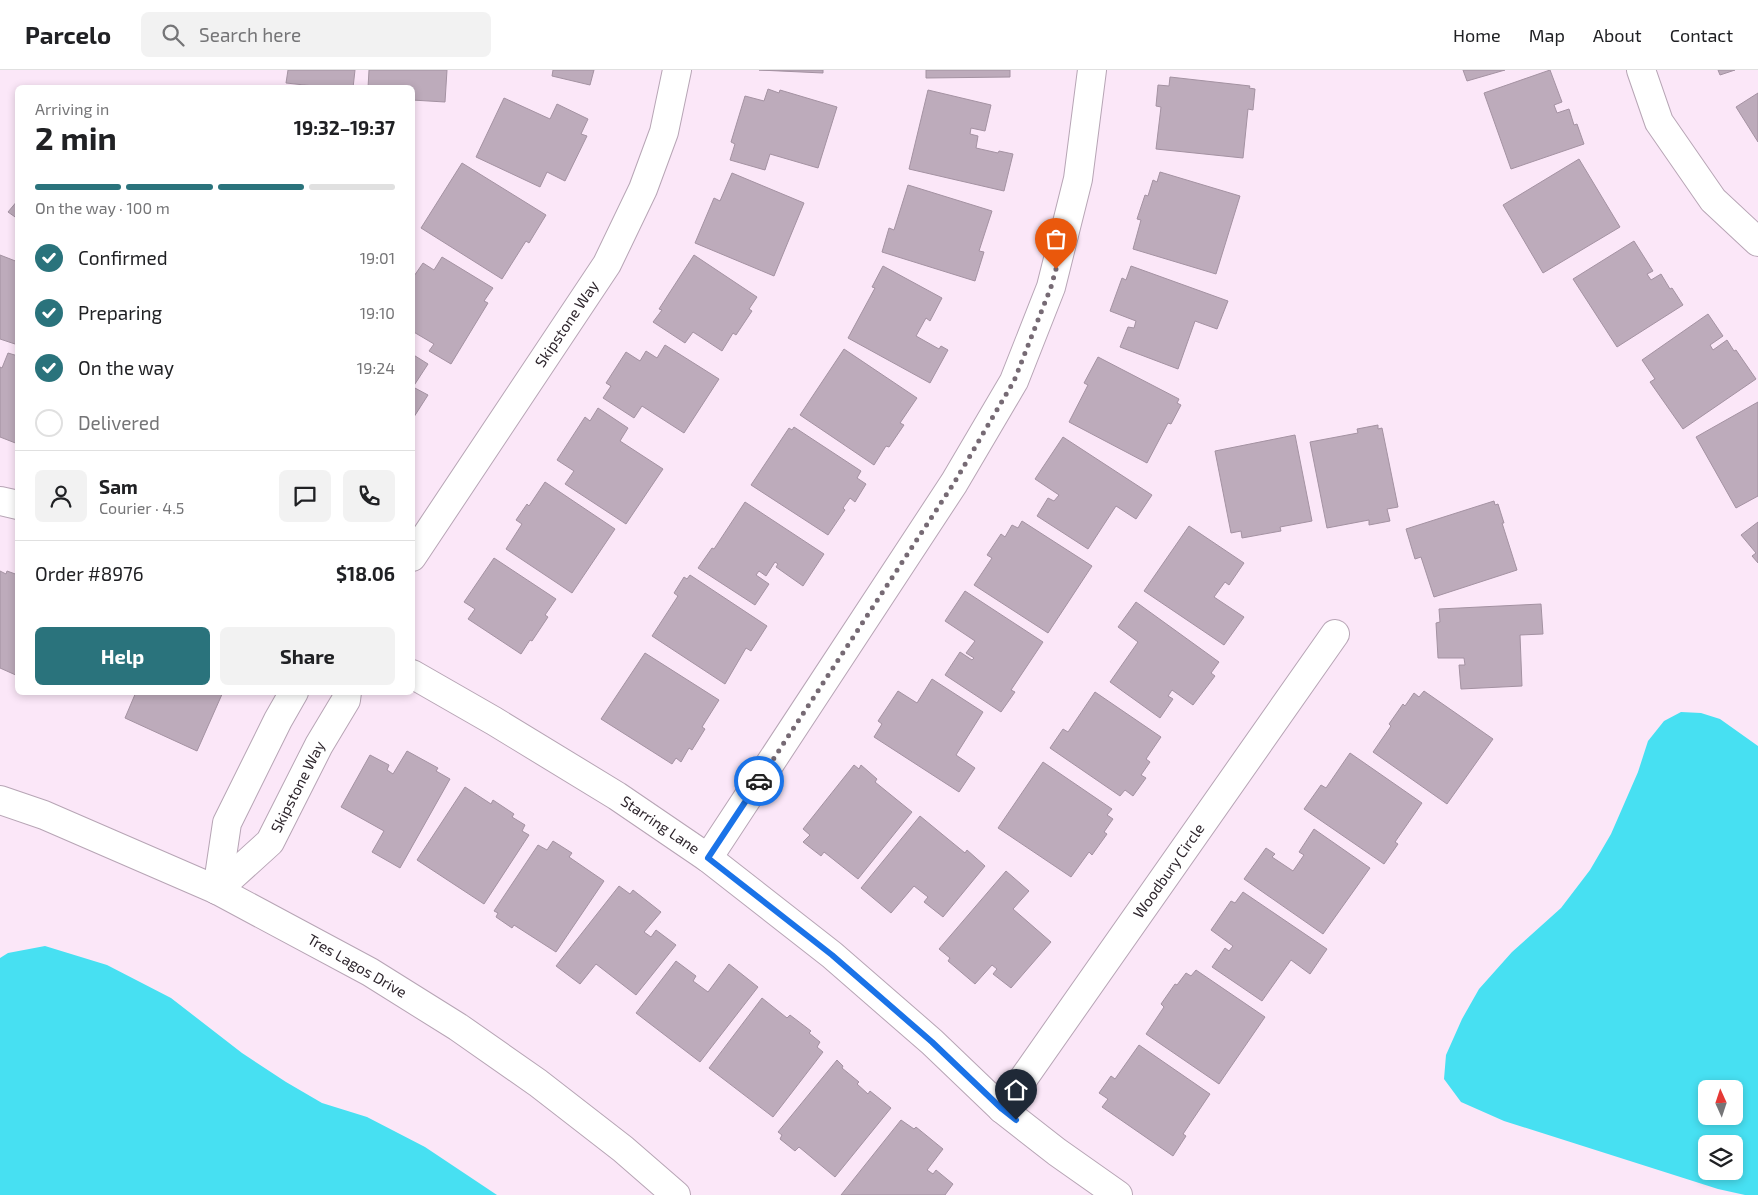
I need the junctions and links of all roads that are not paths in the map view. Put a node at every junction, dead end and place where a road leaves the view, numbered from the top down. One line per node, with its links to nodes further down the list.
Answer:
1 (677, 70): 7 (street, Skipstone Way)
2 (1092, 70): 13 (street)
3 (1641, 70): 4 (street)
4 (1758, 242)
5 (0, 501): 6 (street)
6 (15, 505)
7 (415, 552)
8 (1336, 634): 15 (street, Woodbury Circle)
9 (415, 676): 13 (street, Starring Lane)
10 (292, 695): 14 (street)
11 (347, 695): 14 (street, Skipstone Way)
12 (0, 800): 14 (street, Tres Lagos Drive)
13 (708, 858): 15 (street, Starring Lane)
14 (217, 890): 16 (street, Tres Lagos Drive)
15 (1002, 1109): 17 (street, Starring Lane)
16 (676, 1195)
17 (1118, 1195)

